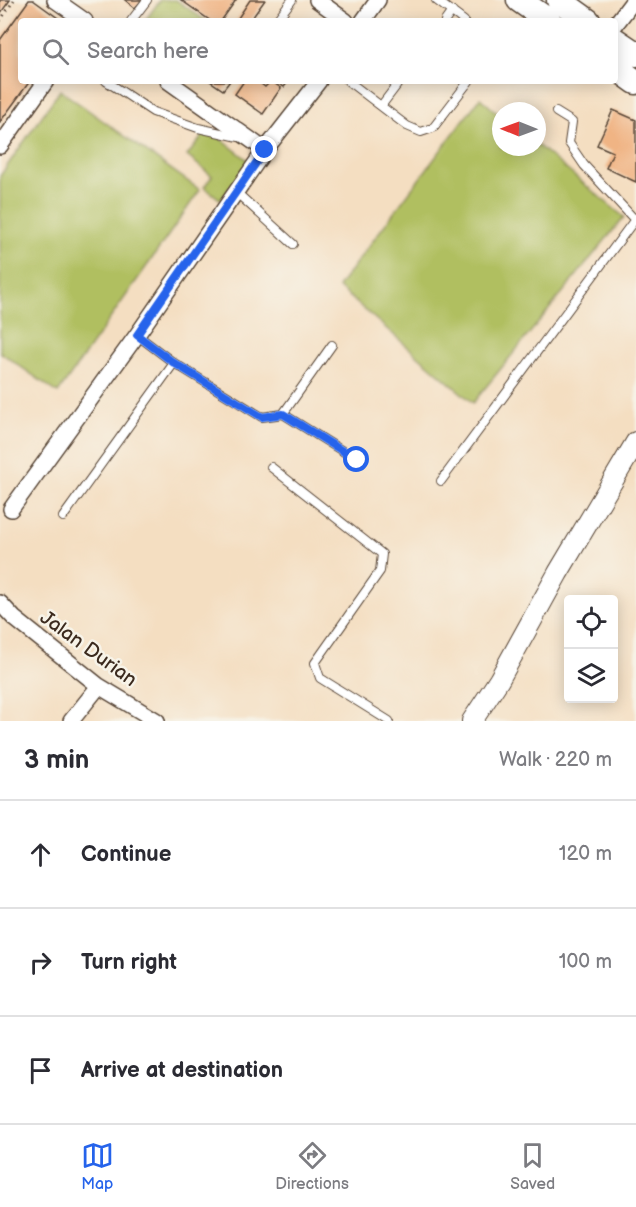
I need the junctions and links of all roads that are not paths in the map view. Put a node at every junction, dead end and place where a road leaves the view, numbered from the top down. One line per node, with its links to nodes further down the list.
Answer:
1 (56, 0): 12 (street)
2 (147, 0): 13 (lane)
3 (292, 0): 14 (lane)
4 (317, 0): 10 (street)
5 (378, 0): 16 (street)
6 (436, 0): 11 (lane)
7 (519, 0): 19 (main road)
8 (559, 0): 20 (main road)
9 (634, 0): 21 (street)
10 (333, 5): 15 (street)
11 (452, 11): 17 (lane); 18 (lane)
12 (80, 18)
13 (133, 18)
14 (278, 18)
15 (344, 18)
16 (365, 18)
17 (447, 18)
18 (460, 18)
19 (545, 18)
20 (584, 18)
21 (618, 21)
22 (618, 42): 23 (main road)
23 (636, 54)
24 (618, 69): 25 (main road)
25 (636, 82)
26 (44, 84): 36 (street)
27 (111, 84): 35 (lane)
28 (172, 84): 35 (street)
29 (317, 84): 37 (street)
30 (352, 84): 33 (lane)
31 (398, 84): 33 (lane)
32 (467, 84): 33 (lane)
33 (381, 106)
34 (556, 111): 39 (lane)
35 (248, 139): 37 (street)
36 (0, 146)
37 (265, 150): 38 (street)
38 (236, 192): 40 (lane); 41 (street)
39 (635, 219): 48 (lane)
40 (293, 244)
41 (137, 335): 43 (lane); 49 (street)
42 (332, 345): 44 (lane)
43 (174, 363): 44 (lane); 50 (lane)
44 (283, 414): 46 (lane)
45 (636, 442): 56 (street)
46 (357, 460)
47 (271, 467): 55 (lane)
48 (441, 481)
49 (11, 509)
50 (63, 517)
51 (0, 603): 52 (street, Jalan Durian)
52 (99, 686): 53 (street); 54 (street, Jalan Durian)
53 (71, 721)
54 (157, 721)
55 (389, 721)
56 (472, 721)

